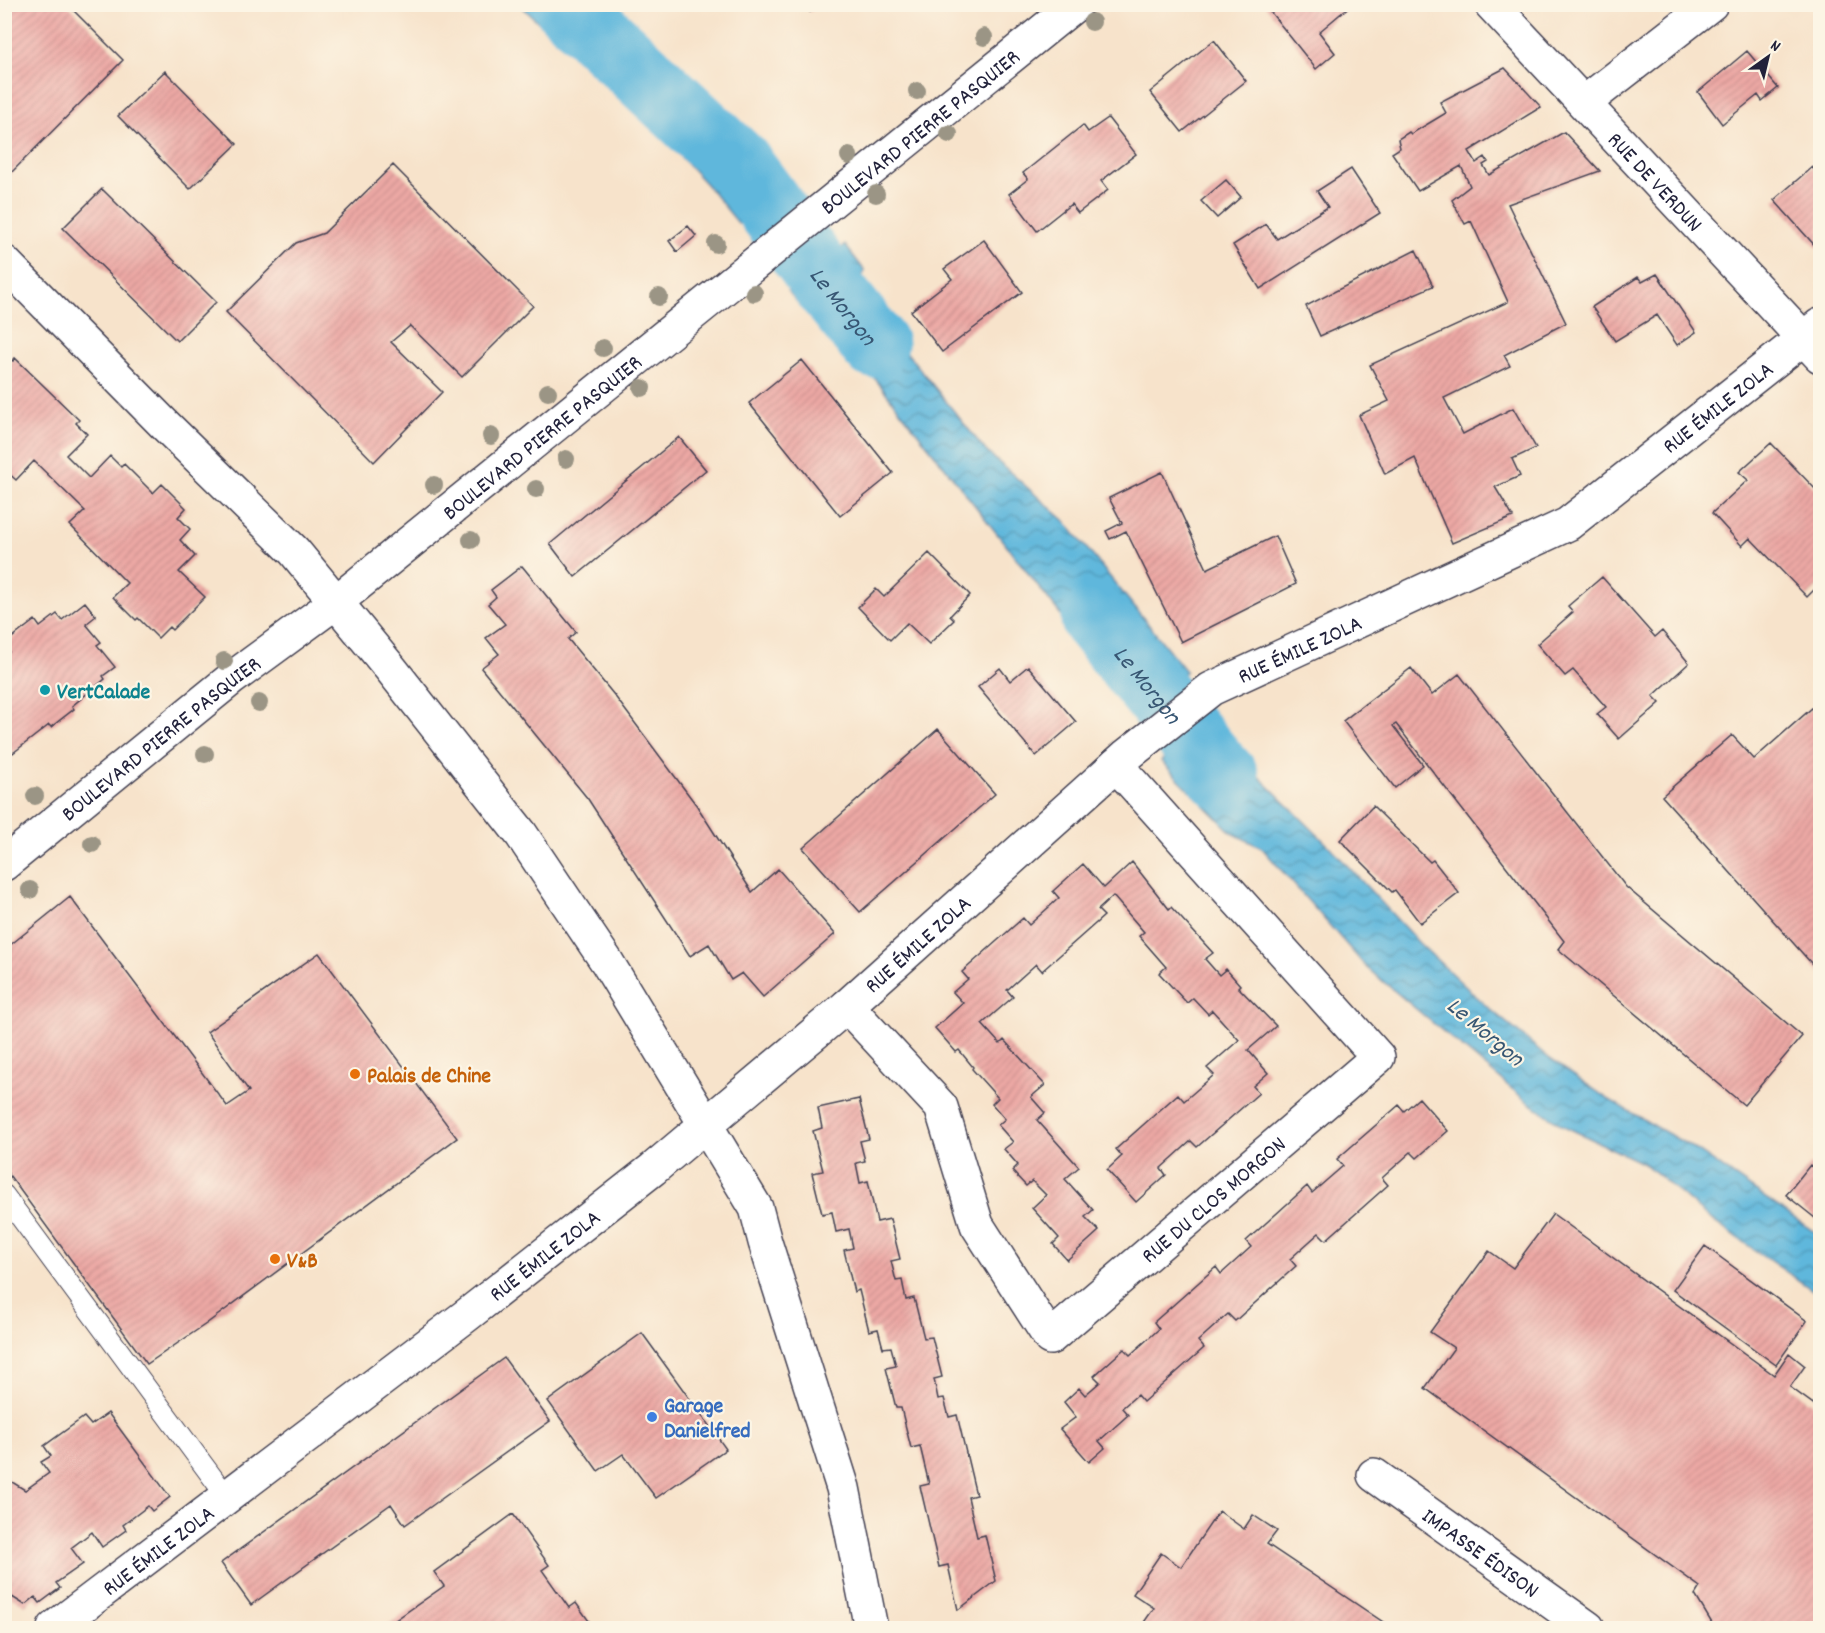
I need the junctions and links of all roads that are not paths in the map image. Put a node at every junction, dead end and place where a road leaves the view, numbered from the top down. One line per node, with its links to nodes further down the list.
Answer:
1 (1076, 4): 7 (street, BOULEVARD PIERRE PASQUIER)
2 (1491, 4): 4 (street, RUE DE VERDUN)
3 (1711, 4): 4 (street)
4 (1584, 104): 6 (street, RUE DE VERDUN)
5 (4, 262): 7 (street)
6 (1815, 340): 8 (street, RUE ÉMILE ZOLA)
7 (336, 602): 9 (street, BOULEVARD PIERRE PASQUIER); 11 (street)
8 (1121, 760): 10 (street, RUE ÉMILE ZOLA); 10 (street, RUE DU CLOS MORGON)
9 (4, 864)
10 (847, 1006): 11 (street, RUE ÉMILE ZOLA)
11 (704, 1125): 14 (street, RUE ÉMILE ZOLA); 16 (street)
12 (4, 1195): 14 (lane)
13 (1374, 1475): 17 (street, IMPASSE ÉDISON)
14 (227, 1497): 15 (street, RUE ÉMILE ZOLA)
15 (54, 1629)
16 (871, 1629)
17 (1587, 1629)

